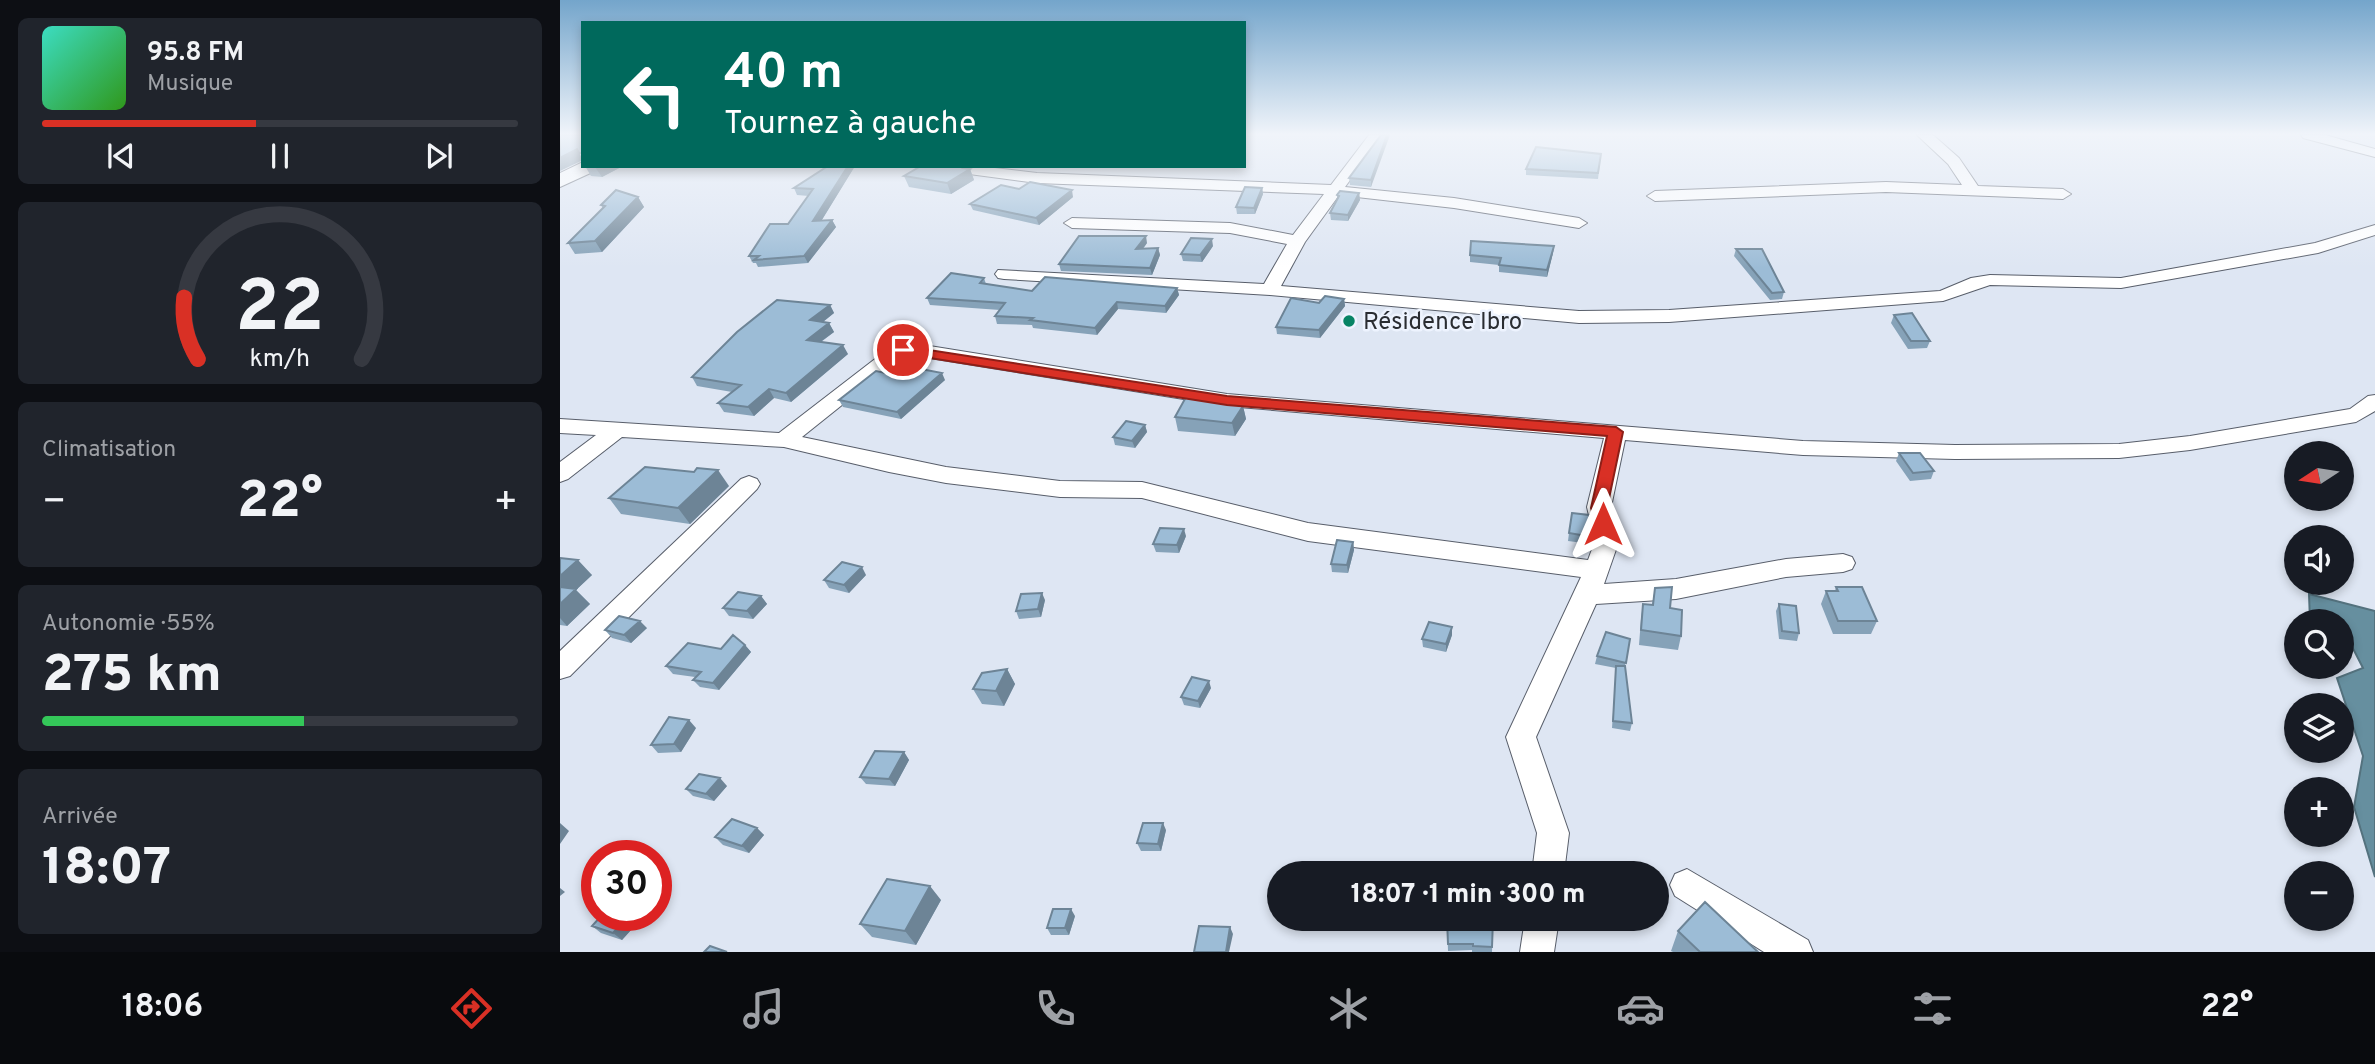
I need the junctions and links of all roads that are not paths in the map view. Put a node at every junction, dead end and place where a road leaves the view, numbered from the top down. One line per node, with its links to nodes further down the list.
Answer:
1 (1069, 179): 4 (street)
2 (1342, 179): 4 (street)
3 (1966, 179): 5 (street)
4 (1334, 190): 9 (street); 11 (street)
5 (1973, 191): 6 (street); 7 (street)
6 (2063, 194)
7 (1655, 196)
8 (1072, 223): 11 (street)
9 (1579, 223)
10 (2375, 230): 13 (street)
11 (1297, 241): 13 (street)
12 (1004, 274): 13 (street)
13 (1270, 290)
14 (2375, 401): 15 (street)
15 (2366, 419): 18 (street)
16 (560, 426): 17 (street)
17 (615, 431): 19 (street); 20 (street)
18 (1616, 432): 19 (street); 23 (street)
19 (784, 440): 23 (street)
20 (560, 474)
21 (749, 484): 25 (street)
22 (1843, 563): 24 (street)
23 (1596, 570): 24 (street)
24 (1587, 595): 26 (street)
25 (560, 668)
26 (1550, 861)
27 (1687, 885): 30 (street)
28 (1540, 931): 29 (street)
29 (1537, 952)
30 (1796, 952)

